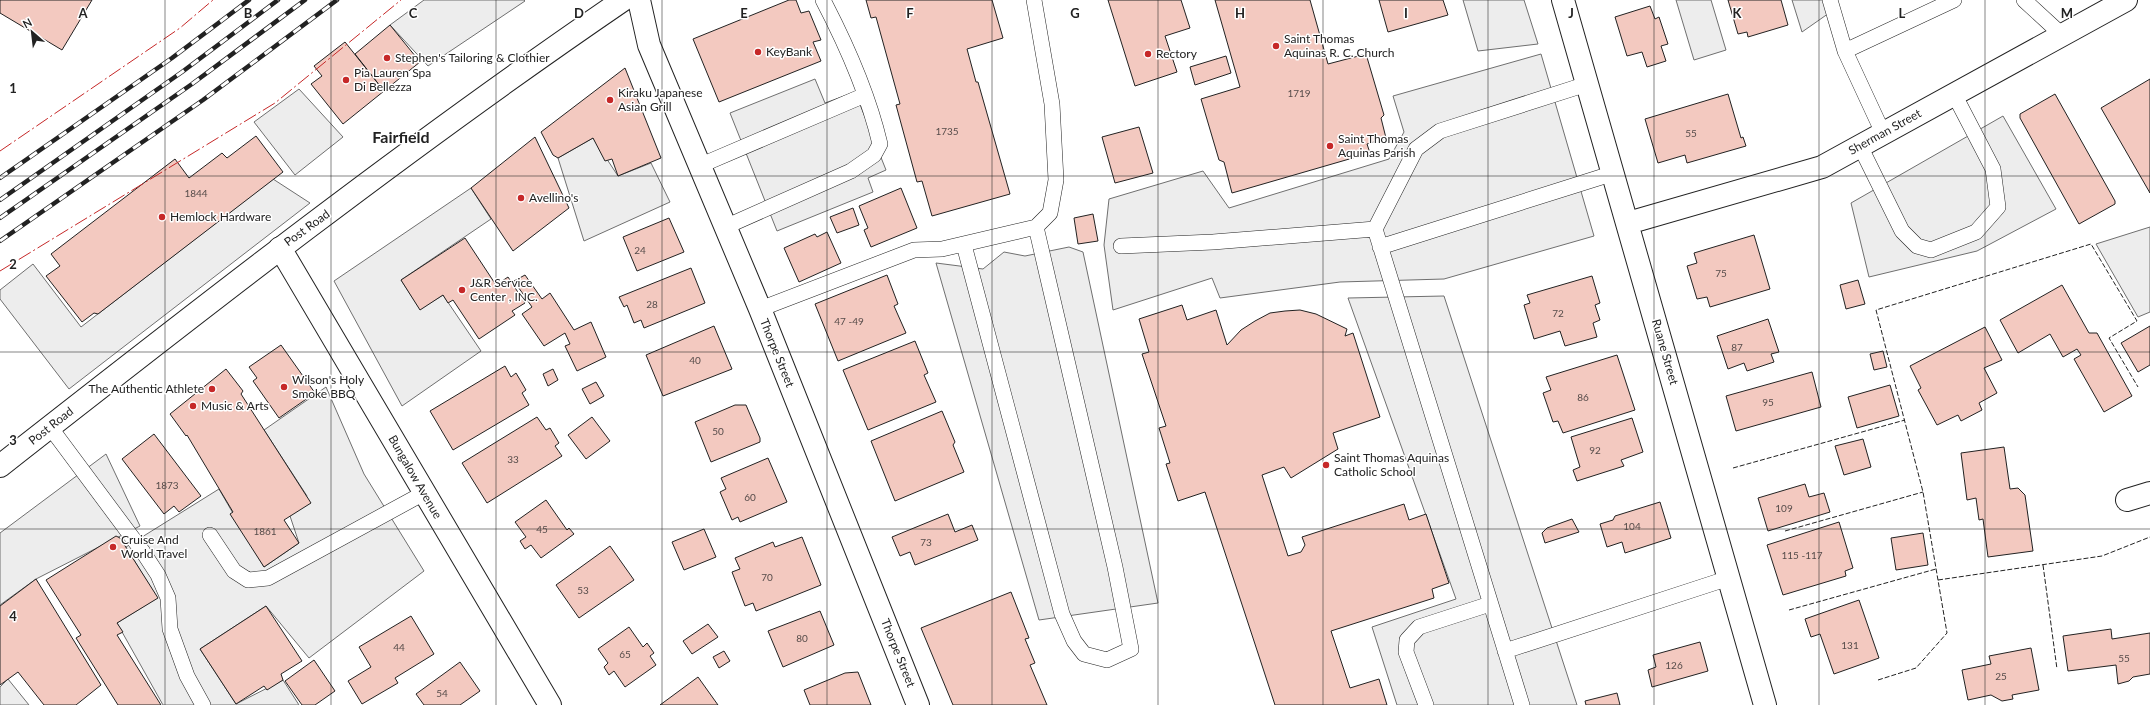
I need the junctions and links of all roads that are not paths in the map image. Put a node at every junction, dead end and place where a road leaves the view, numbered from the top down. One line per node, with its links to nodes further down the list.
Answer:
1 (623, 0): 26 (street, Post Road)
2 (639, 0): 17 (street, Thorpe Street)
3 (823, 0): 14 (lane)
4 (1034, 0): 21 (lane)
5 (1563, 0): 12 (street, Ruane Street)
6 (1830, 0): 11 (lane)
7 (1954, 0): 11 (lane)
8 (2024, 0): 10 (lane)
9 (2126, 0): 10 (street, Sherman Street)
10 (2062, 35): 13 (street, Sherman Street)
11 (1845, 51): 15 (lane)
12 (1587, 84): 18 (street, Ruane Street); 22 (lane)
13 (1954, 94): 15 (street, Sherman Street); 16 (lane)
14 (865, 95): 17 (lane); 20 (lane)
15 (1882, 133): 16 (street, Sherman Street)
16 (1860, 146): 19 (street, Sherman Street)
17 (699, 166): 20 (street, Thorpe Street)
18 (1614, 173): 19 (street, Ruane Street); 25 (lane)
19 (1628, 223): 34 (street, Ruane Street)
20 (725, 227): 27 (street, Thorpe Street)
21 (1036, 227): 23 (lane); 23 (lane)
22 (1374, 228): 24 (lane); 25 (lane)
23 (964, 245): 27 (lane)
24 (1121, 246)
25 (1380, 247): 35 (lane)
26 (280, 248): 28 (street, Post Road); 30 (street, Bungalow Avenue)
27 (760, 309): 39 (street, Thorpe Street)
28 (50, 427): 29 (street, Post Road); 37 (lane)
29 (0, 466)
30 (424, 493): 33 (lane); 38 (street, Bungalow Avenue)
31 (2150, 494): 32 (street)
32 (2127, 500)
33 (210, 535)
34 (1729, 578): 36 (lane); 42 (street, Ruane Street)
35 (1490, 604): 36 (lane); 40 (lane)
36 (1505, 651): 41 (lane)
37 (203, 705)
38 (550, 705)
39 (918, 705)
40 (1426, 705)
41 (1522, 705)
42 (1765, 705)

